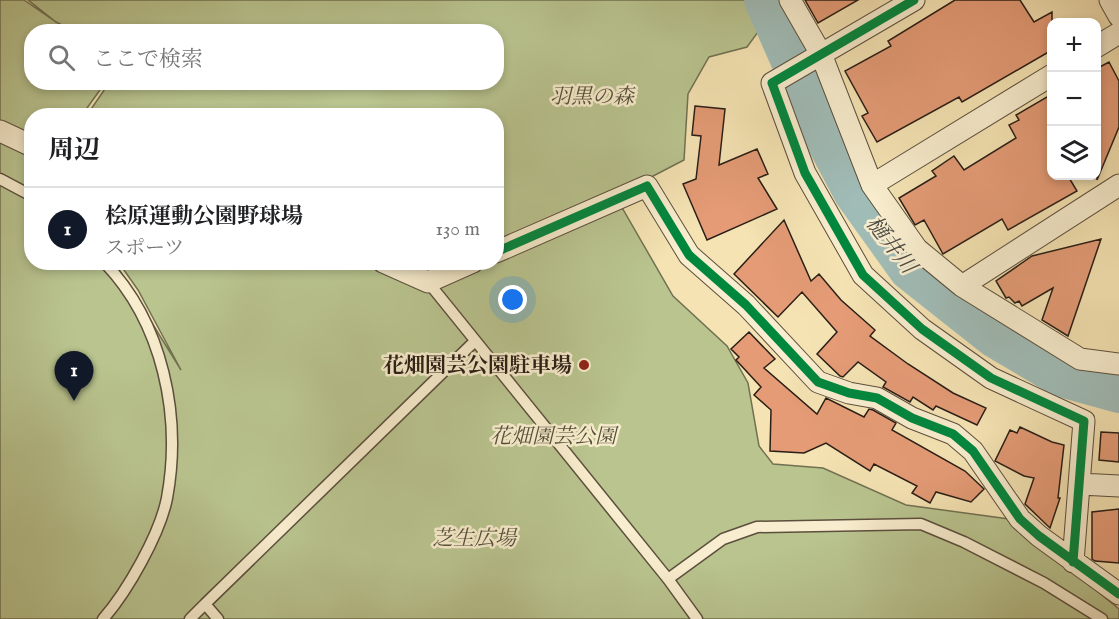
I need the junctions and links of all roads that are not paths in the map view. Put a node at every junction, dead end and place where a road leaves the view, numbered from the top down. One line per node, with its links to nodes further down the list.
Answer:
1 (790, 0): 7 (street)
2 (914, 0): 7 (street)
3 (1110, 0): 4 (street)
4 (1119, 16)
5 (1119, 33): 6 (street)
6 (1101, 44)
7 (816, 56): 12 (street); 23 (street)
8 (1047, 78): 12 (street)
9 (0, 131): 10 (street)
10 (24, 142)
11 (0, 179): 14 (lane)
12 (872, 185): 20 (street)
13 (1119, 185): 20 (street)
14 (24, 192)
15 (504, 249): 25 (street)
16 (112, 270): 29 (lane)
17 (401, 270): 19 (street)
18 (455, 270): 19 (street)
19 (428, 282): 21 (lane)
20 (962, 286): 22 (street)
21 (476, 341): 26 (lane); 28 (lane)
22 (1119, 364)
23 (1080, 484): 24 (street); 25 (street)
24 (1119, 486)
25 (1073, 562): 27 (street)
26 (668, 579): 32 (lane); 33 (lane)
27 (1119, 594)
28 (205, 604): 30 (lane); 31 (lane)
29 (103, 619)
30 (190, 619)
31 (218, 619)
32 (697, 619)
33 (1101, 619)

